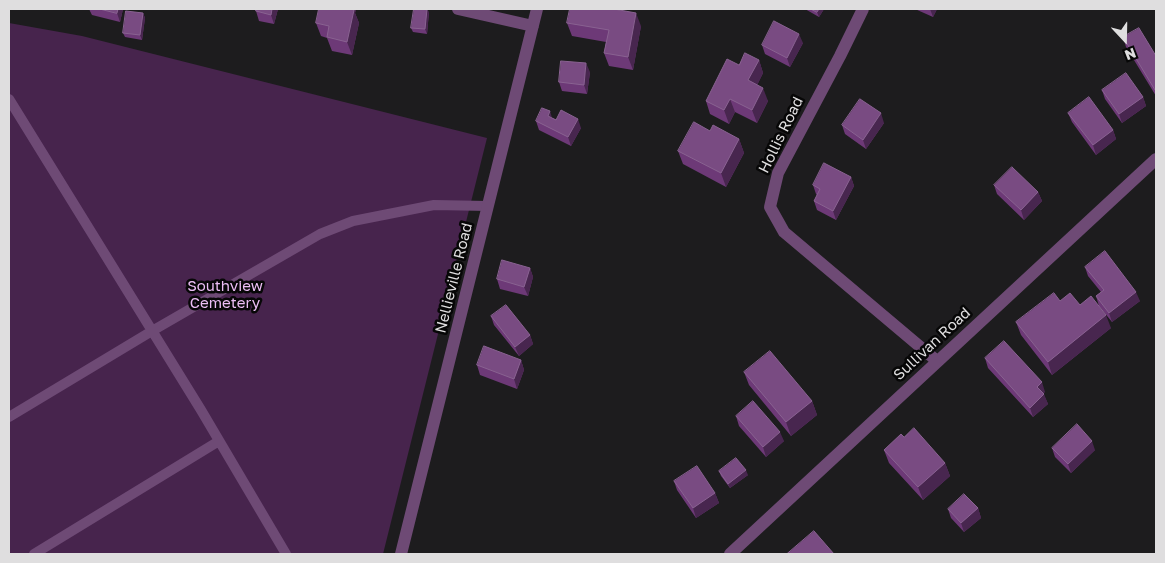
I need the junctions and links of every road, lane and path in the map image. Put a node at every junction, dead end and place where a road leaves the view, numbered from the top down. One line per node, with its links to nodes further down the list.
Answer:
1 (458, 9): 4 (street)
2 (537, 9): 4 (street, Nellieville Road)
3 (863, 9): 9 (street, Hollis Road)
4 (533, 26): 7 (street, Nellieville Road)
5 (9, 99): 8 (lane)
6 (1156, 159): 9 (street, Sullivan Road)
7 (488, 206): 8 (lane); 14 (street, Nellieville Road)
8 (152, 331): 10 (lane); 11 (lane)
9 (937, 362): 15 (street, Sullivan Road)
10 (9, 417)
11 (219, 441): 12 (lane); 13 (lane)
12 (34, 554)
13 (286, 554)
14 (401, 554)
15 (730, 554)

